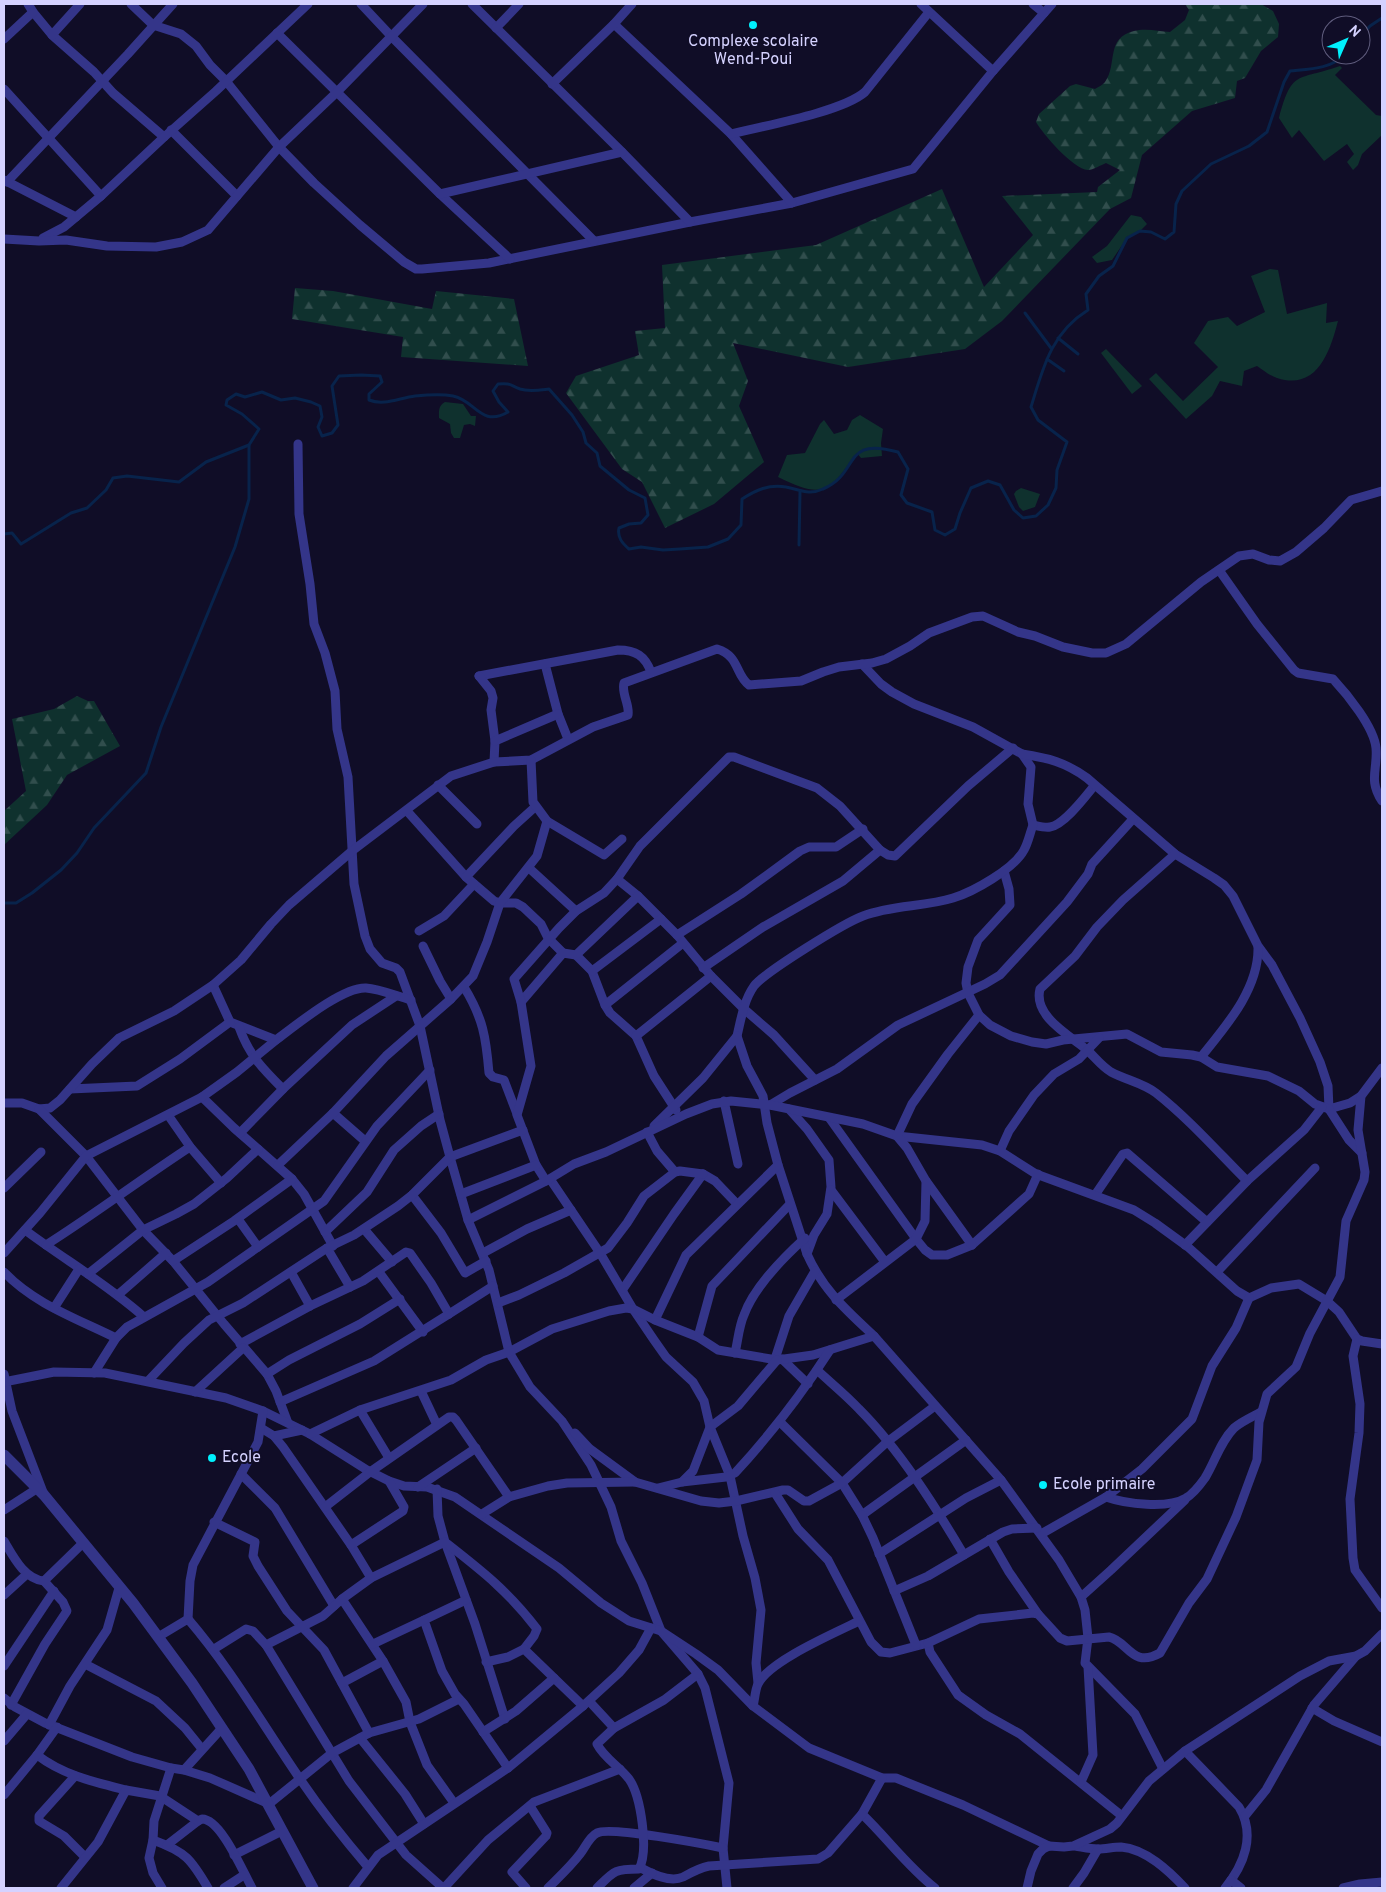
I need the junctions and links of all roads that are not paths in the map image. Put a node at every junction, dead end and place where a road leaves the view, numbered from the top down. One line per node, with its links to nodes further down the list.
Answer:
1 (80, 4): 20 (street)
2 (131, 4): 17 (street)
3 (173, 4): 17 (street)
4 (308, 4): 19 (street)
5 (362, 4): 21 (street)
6 (423, 4): 21 (street)
7 (472, 4): 18 (street)
8 (519, 4): 18 (street)
9 (631, 4): 16 (street)
10 (921, 4): 14 (street)
11 (1033, 4): 15 (street)
12 (1052, 4): 15 (street)
13 (30, 8): 20 (street); 22 (street)
14 (929, 12): 23 (street); 30 (street)
15 (1044, 13): 23 (street)
16 (614, 24): 26 (street); 30 (street)
17 (153, 25): 24 (street); 25 (street)
18 (496, 28): 26 (street)
19 (277, 33): 24 (street); 28 (street)
20 (52, 34): 25 (street)
21 (391, 36): 28 (street); 35 (street)
22 (4, 39)
23 (993, 71): 40 (street)
24 (226, 81): 29 (street); 33 (street)
25 (102, 82): 31 (street); 32 (street)
26 (552, 84): 34 (street)
27 (4, 89): 32 (street)
28 (337, 92): 33 (street); 37 (street)
29 (171, 130): 31 (street); 39 (street)
30 (730, 134): 40 (street)
31 (164, 137): 38 (street)
32 (48, 138): 36 (street); 38 (street)
33 (279, 147): 39 (street); 46 (street)
34 (622, 152): 35 (street); 42 (street)
35 (529, 174): 37 (street); 45 (street)
36 (5, 181): 41 (street)
37 (440, 194): 46 (street)
38 (101, 196): 41 (street)
39 (237, 196): 44 (street)
40 (792, 203): 42 (street)
41 (76, 217): 44 (street)
42 (690, 222): 45 (street)
43 (4, 239): 44 (street)
44 (39, 241)
45 (594, 241): 46 (street)
46 (510, 258)
47 (298, 444): 72 (street)
48 (1382, 491): 49 (street)
49 (1218, 570): 51 (street); 62 (street)
50 (545, 664): 52 (street); 53 (street); 55 (street)
51 (862, 664): 52 (street); 56 (street)
52 (651, 672): 54 (street)
53 (558, 714): 54 (street); 55 (street)
54 (568, 739): 58 (street)
55 (495, 741): 59 (street)
56 (1013, 748): 57 (street); 71 (street)
57 (1022, 754): 61 (street); 68 (street)
58 (531, 760): 59 (street); 63 (street)
59 (494, 762): 60 (street)
60 (438, 785): 64 (street); 67 (street)
61 (1094, 786): 65 (street); 68 (street)
62 (1382, 801)
63 (536, 807): 66 (street); 76 (street)
64 (407, 811): 72 (street); 76 (street)
65 (1133, 819): 73 (street); 95 (street)
66 (547, 821): 70 (street); 74 (street)
67 (477, 824)
68 (1033, 825): 75 (street)
69 (863, 829): 71 (street); 77 (street); 85 (street)
70 (622, 839)
71 (880, 850): 90 (street)
72 (352, 851): 93 (street); 98 (street)
73 (1175, 854): 87 (street); 108 (street)
74 (529, 868): 80 (street); 81 (street)
75 (1004, 871): 95 (street); 101 (street)
76 (466, 877): 78 (street)
77 (617, 879): 79 (street); 81 (street)
78 (474, 884): 80 (street); 83 (street)
79 (638, 896): 82 (street); 89 (street)
80 (500, 903): 84 (street); 94 (street)
81 (576, 911): 84 (street)
82 (661, 919): 85 (street); 91 (street)
83 (419, 931)
84 (548, 938): 88 (street); 99 (street)
85 (680, 939): 90 (street); 100 (street)
86 (422, 946): 97 (street)
87 (1258, 946): 111 (street); 124 (street)
88 (563, 953): 89 (street); 99 (street)
89 (576, 956): 91 (street)
90 (703, 968): 92 (street)
91 (592, 971): 100 (street)
92 (711, 976): 101 (street); 105 (street)
93 (214, 985): 103 (street); 116 (street)
94 (464, 987): 97 (street); 130 (street)
95 (968, 993): 102 (street); 115 (street)
96 (396, 996): 98 (street); 109 (street); 117 (street)
97 (451, 999): 104 (street)
98 (411, 1000): 104 (street)
99 (522, 1002): 130 (street)
100 (605, 1005): 105 (street)
101 (744, 1009): 106 (street); 115 (street)
102 (979, 1015): 108 (street); 136 (street)
103 (235, 1025): 109 (street); 112 (street); 116 (street)
104 (420, 1026): 114 (street); 127 (street)
105 (636, 1036): 123 (street)
106 (736, 1036): 122 (street); 123 (street)
107 (1099, 1038): 108 (street); 110 (street); 111 (street)
108 (1071, 1039): 110 (street)
109 (276, 1040): 112 (street)
110 (1088, 1051): 140 (street); 156 (street)
111 (1201, 1057): 124 (street)
112 (254, 1058): 117 (street); 118 (street)
113 (1382, 1068): 119 (street)
114 (430, 1070): 129 (street); 137 (street)
115 (815, 1080): 122 (street)
116 (70, 1089): 125 (street)
117 (284, 1089): 135 (street)
118 (202, 1096): 128 (street); 135 (street)
119 (1361, 1096): 124 (street); 142 (street)
120 (724, 1101): 122 (street); 131 (street); 145 (street)
121 (4, 1103): 125 (street)
122 (768, 1105): 126 (street); 148 (street)
123 (674, 1106): 131 (street); 134 (street)
124 (1325, 1108): 142 (street); 156 (street)
125 (39, 1109): 143 (street)
126 (788, 1109): 132 (street); 159 (street)
127 (333, 1113): 137 (street); 146 (street)
128 (168, 1114): 138 (street); 143 (street)
129 (439, 1114): 144 (street); 175 (street)
130 (517, 1115): 133 (street)
131 (680, 1117): 134 (street)
132 (830, 1119): 136 (street); 176 (street)
133 (523, 1130): 144 (street); 147 (street)
134 (648, 1131): 150 (street); 154 (street)
135 (240, 1133): 139 (street)
136 (897, 1136): 140 (street); 155 (street)
137 (365, 1142): 166 (street)
138 (190, 1146): 157 (street); 163 (street)
139 (258, 1149): 146 (street); 157 (street)
140 (1000, 1151): 152 (street)
141 (41, 1152): 158 (street)
142 (1362, 1154): 206 (street)
143 (86, 1156): 163 (street); 173 (street)
144 (450, 1158): 160 (street); 161 (street)
145 (738, 1164)
146 (278, 1165): 153 (street)
147 (536, 1165): 154 (street); 160 (street)
148 (778, 1165): 164 (street); 165 (street)
149 (1315, 1168): 196 (street)
150 (675, 1172): 151 (street); 185 (street)
151 (703, 1174): 164 (street); 201 (street)
152 (1038, 1174): 162 (street); 180 (street)
153 (292, 1179): 166 (street); 168 (street)
154 (548, 1180): 167 (street); 169 (street)
155 (926, 1181): 176 (street); 180 (street)
156 (1247, 1182): 170 (street)
157 (221, 1183): 174 (street)
158 (4, 1188)
159 (831, 1190): 171 (street); 190 (street)
160 (461, 1194): 169 (street)
161 (412, 1195): 172 (street); 187 (street)
162 (1094, 1195): 170 (street); 179 (street)
163 (117, 1196): 174 (street); 178 (street)
164 (737, 1204): 214 (street)
165 (790, 1204): 177 (street); 217 (street)
166 (312, 1209): 175 (street); 181 (street)
167 (571, 1210): 185 (street); 187 (street)
168 (238, 1219): 181 (street); 188 (street)
169 (468, 1220): 187 (street)
170 (1207, 1222): 179 (street)
171 (820, 1226): 177 (street); 186 (street)
172 (364, 1228): 182 (street); 189 (street)
173 (25, 1230): 178 (street); 183 (street)
174 (143, 1230): 184 (street); 197 (street)
175 (325, 1232): 182 (street)
176 (916, 1239): 180 (street); 190 (street)
177 (802, 1240): 186 (street); 224 (street)
178 (46, 1245): 191 (street)
179 (1185, 1245): 196 (street)
180 (972, 1246)
181 (258, 1247): 200 (street)
182 (330, 1247): 194 (street); 199 (street)
183 (4, 1253)
184 (166, 1253): 188 (street); 202 (street)
185 (600, 1253): 201 (street); 207 (street)
186 (807, 1254): 192 (street)
187 (484, 1257): 198 (street)
188 (173, 1261): 200 (street)
189 (392, 1262): 195 (street); 211 (street)
190 (885, 1262): 205 (street)
191 (79, 1269): 197 (street); 209 (street)
192 (815, 1271): 205 (street); 225 (street)
193 (4, 1272): 209 (street)
194 (291, 1272): 208 (street); 213 (street)
195 (379, 1272): 199 (street); 204 (street)
196 (1217, 1272): 203 (street)
197 (88, 1274): 202 (street)
198 (493, 1286): 207 (street); 211 (street)
199 (350, 1287): 208 (street)
200 (196, 1289): 212 (street); 213 (street)
201 (623, 1289): 210 (street)
202 (119, 1294): 212 (street)
203 (1249, 1298): 206 (street); 268 (street)
204 (400, 1299): 215 (street); 228 (street)
205 (836, 1300): 216 (street)
206 (1327, 1301): 219 (street); 238 (street)
207 (498, 1303): 223 (street)
208 (310, 1306): 221 (street)
209 (54, 1308): 218 (street)
210 (633, 1309): 214 (street); 223 (street); 243 (street)
211 (449, 1314): 215 (street)
212 (144, 1317): 218 (street)
213 (218, 1317): 221 (street); 230 (street)
214 (655, 1320): 217 (street)
215 (423, 1332): 234 (street)
216 (874, 1336): 222 (street); 235 (street)
217 (698, 1337): 224 (street)
218 (116, 1338): 227 (street)
219 (1357, 1338): 220 (street); 296 (street)
220 (1382, 1344)
221 (242, 1346): 228 (street); 233 (street)
222 (830, 1350): 225 (street); 226 (street)
223 (508, 1352): 232 (street); 239 (street)
224 (734, 1352): 225 (street)
225 (778, 1359): 231 (street); 243 (street)
226 (817, 1370): 231 (street); 248 (street)
227 (94, 1373): 229 (street); 230 (street)
228 (267, 1374): 234 (street)
229 (5, 1379): 265 (street)
230 (148, 1380): 233 (street)
231 (808, 1384): 240 (street)
232 (421, 1391): 236 (street); 242 (street)
233 (195, 1392): 237 (street)
234 (280, 1402): 241 (street)
235 (935, 1406): 247 (street); 248 (street)
236 (360, 1410): 245 (street); 251 (street)
237 (262, 1411): 241 (street); 244 (street)
238 (1261, 1412): 269 (street); 306 (street)
239 (562, 1421): 258 (street); 260 (street)
240 (780, 1422): 254 (street); 261 (street)
241 (288, 1423): 245 (street)
242 (437, 1425): 249 (street); 251 (street)
243 (710, 1427): 254 (street); 259 (street)
244 (261, 1428): 246 (street); 253 (street)
245 (306, 1432): 246 (street); 252 (street)
246 (274, 1436): 271 (street)
247 (966, 1440): 255 (street); 256 (street)
248 (887, 1442): 255 (street); 261 (street)
249 (476, 1448): 262 (street); 267 (street)
250 (4, 1456): 265 (street)
251 (389, 1458): 252 (street)
252 (370, 1472): 257 (street); 271 (street)
253 (241, 1474): 276 (street); 295 (street)
254 (730, 1476): 259 (street); 270 (street)
255 (914, 1478): 274 (street); 275 (street)
256 (1001, 1480): 275 (street); 277 (street)
257 (389, 1481): 262 (street); 282 (street)
258 (635, 1482): 260 (street); 263 (street)
259 (682, 1482): 263 (street)
260 (599, 1483): 267 (street); 303 (street)
261 (842, 1484): 266 (street); 274 (street)
262 (418, 1487): 264 (street)
263 (657, 1488): 270 (street)
264 (437, 1489): 273 (street); 280 (street)
265 (41, 1492): 272 (street); 281 (street)
266 (775, 1493): 270 (street); 300 (street)
267 (509, 1496): 273 (street)
268 (1106, 1497): 269 (street); 277 (street)
269 (1186, 1498): 292 (street)
270 (736, 1501): 322 (street)
271 (325, 1507): 282 (street)
272 (4, 1510)
273 (482, 1514): 302 (street)
274 (862, 1515): 283 (street)
275 (940, 1515): 283 (street); 284 (street)
276 (214, 1522): 298 (street); 301 (street)
277 (1039, 1531): 278 (street); 292 (street)
278 (990, 1540): 284 (street); 297 (street)
279 (4, 1541): 285 (street)
280 (445, 1542): 286 (street); 294 (street); 312 (street)
281 (82, 1544): 287 (street); 288 (street)
282 (351, 1545): 286 (street)
283 (879, 1554): 290 (street)
284 (964, 1555): 290 (street)
285 (27, 1574): 287 (street); 291 (street)
286 (371, 1578): 293 (street)
287 (44, 1581): 289 (street)
288 (119, 1588): 305 (street); 316 (street)
289 (54, 1591): 317 (street); 324 (street)
290 (894, 1591): 310 (street)
291 (4, 1595)
292 (1081, 1597): 306 (street)
293 (342, 1599): 295 (street); 308 (street)
294 (466, 1600): 299 (street); 315 (street)
295 (334, 1606): 301 (street)
296 (1382, 1608)
297 (1038, 1614): 306 (street); 307 (street)
298 (188, 1619): 305 (street); 311 (street)
299 (424, 1620): 308 (street); 323 (street)
300 (859, 1621): 310 (street); 322 (street)
301 (303, 1627): 309 (street); 321 (street)
302 (651, 1628): 303 (street); 325 (street)
303 (661, 1631): 319 (street); 326 (street)
304 (1382, 1634): 313 (street)
305 (158, 1637): 332 (street)
306 (1088, 1638): 318 (street)
307 (928, 1642): 310 (street); 351 (street)
308 (372, 1644): 314 (street)
309 (266, 1645): 311 (street); 341 (street)
310 (916, 1646)
311 (214, 1649): 350 (street)
312 (524, 1649): 315 (street); 320 (street)
313 (1356, 1656): 327 (street); 340 (street)
314 (383, 1661): 321 (street); 330 (street)
315 (486, 1662): 329 (street)
316 (84, 1664): 331 (street); 339 (street)
317 (4, 1666)
318 (1088, 1667): 346 (street); 351 (street)
319 (698, 1674): 333 (street); 370 (street)
320 (554, 1678): 325 (street); 329 (street)
321 (342, 1683): 334 (street)
322 (758, 1683): 326 (street)
323 (458, 1699): 330 (street); 335 (street)
324 (8, 1701): 328 (street)
325 (586, 1703): 333 (street); 344 (street)
326 (752, 1706): 349 (street)
327 (1312, 1708): 338 (street); 360 (street)
328 (27, 1714): 331 (street); 337 (street)
329 (505, 1719): 335 (street)
330 (410, 1722): 334 (street); 355 (street)
331 (53, 1726): 342 (street); 343 (street)
332 (222, 1728): 339 (street); 356 (street)
333 (614, 1728): 345 (street)
334 (370, 1732): 336 (street)
335 (482, 1732): 344 (street)
336 (360, 1738): 341 (street); 362 (street)
337 (4, 1741)
338 (1382, 1742)
339 (202, 1749): 347 (street)
340 (1185, 1751): 346 (street); 360 (street)
341 (332, 1753): 350 (street); 366 (street)
342 (37, 1755): 348 (street); 353 (street)
343 (171, 1768): 347 (street); 354 (street)
344 (508, 1768): 355 (street)
345 (620, 1769): 357 (street); 364 (street)
346 (1163, 1769): 359 (street)
347 (184, 1770): 356 (street)
348 (75, 1776): 352 (street); 373 (street)
349 (882, 1778): 358 (street); 368 (street)
350 (300, 1780): 356 (street); 375 (street)
351 (1081, 1782): 359 (street)
352 (126, 1790): 354 (street); 373 (street)
353 (4, 1795)
354 (160, 1796): 361 (street); 365 (street)
355 (454, 1803): 362 (street)
356 (269, 1804): 363 (street)
357 (530, 1806): 382 (street); 390 (street)
358 (862, 1814): 374 (street); 395 (street)
359 (1122, 1816): 369 (street)
360 (1244, 1816): 379 (street)
361 (198, 1822): 367 (street); 372 (street)
362 (424, 1824): 366 (street)
363 (282, 1831): 372 (street); 388 (street)
364 (642, 1835): 370 (street); 376 (street); 391 (street)
365 (153, 1840): 367 (street); 384 (street)
366 (397, 1843): 375 (street); 390 (street)
367 (167, 1845): 385 (street)
368 (1049, 1846): 369 (street); 396 (street)
369 (1072, 1846): 371 (street)
370 (723, 1848): 374 (street)
371 (1098, 1849): 397 (street); 398 (street)
372 (234, 1855): 378 (street)
373 (85, 1857): 383 (street)
374 (725, 1865): 377 (street); 394 (street)
375 (368, 1867): 381 (street)
376 (640, 1868): 377 (street); 392 (street)
377 (652, 1873): 393 (street)
378 (244, 1875): 386 (street); 387 (street)
379 (1231, 1880): 399 (street); 400 (street)
380 (1382, 1882): 401 (street)
381 (362, 1884): 389 (street)
382 (522, 1887)
383 (61, 1888)
384 (162, 1888)
385 (208, 1888)
386 (224, 1888)
387 (252, 1888)
388 (313, 1888)
389 (353, 1888)
390 (444, 1888)
391 (548, 1888)
392 (597, 1888)
393 (634, 1888)
394 (727, 1888)
395 (935, 1888)
396 (1027, 1888)
397 (1073, 1888)
398 (1185, 1888)
399 (1226, 1888)
400 (1241, 1888)
401 (1343, 1888)

